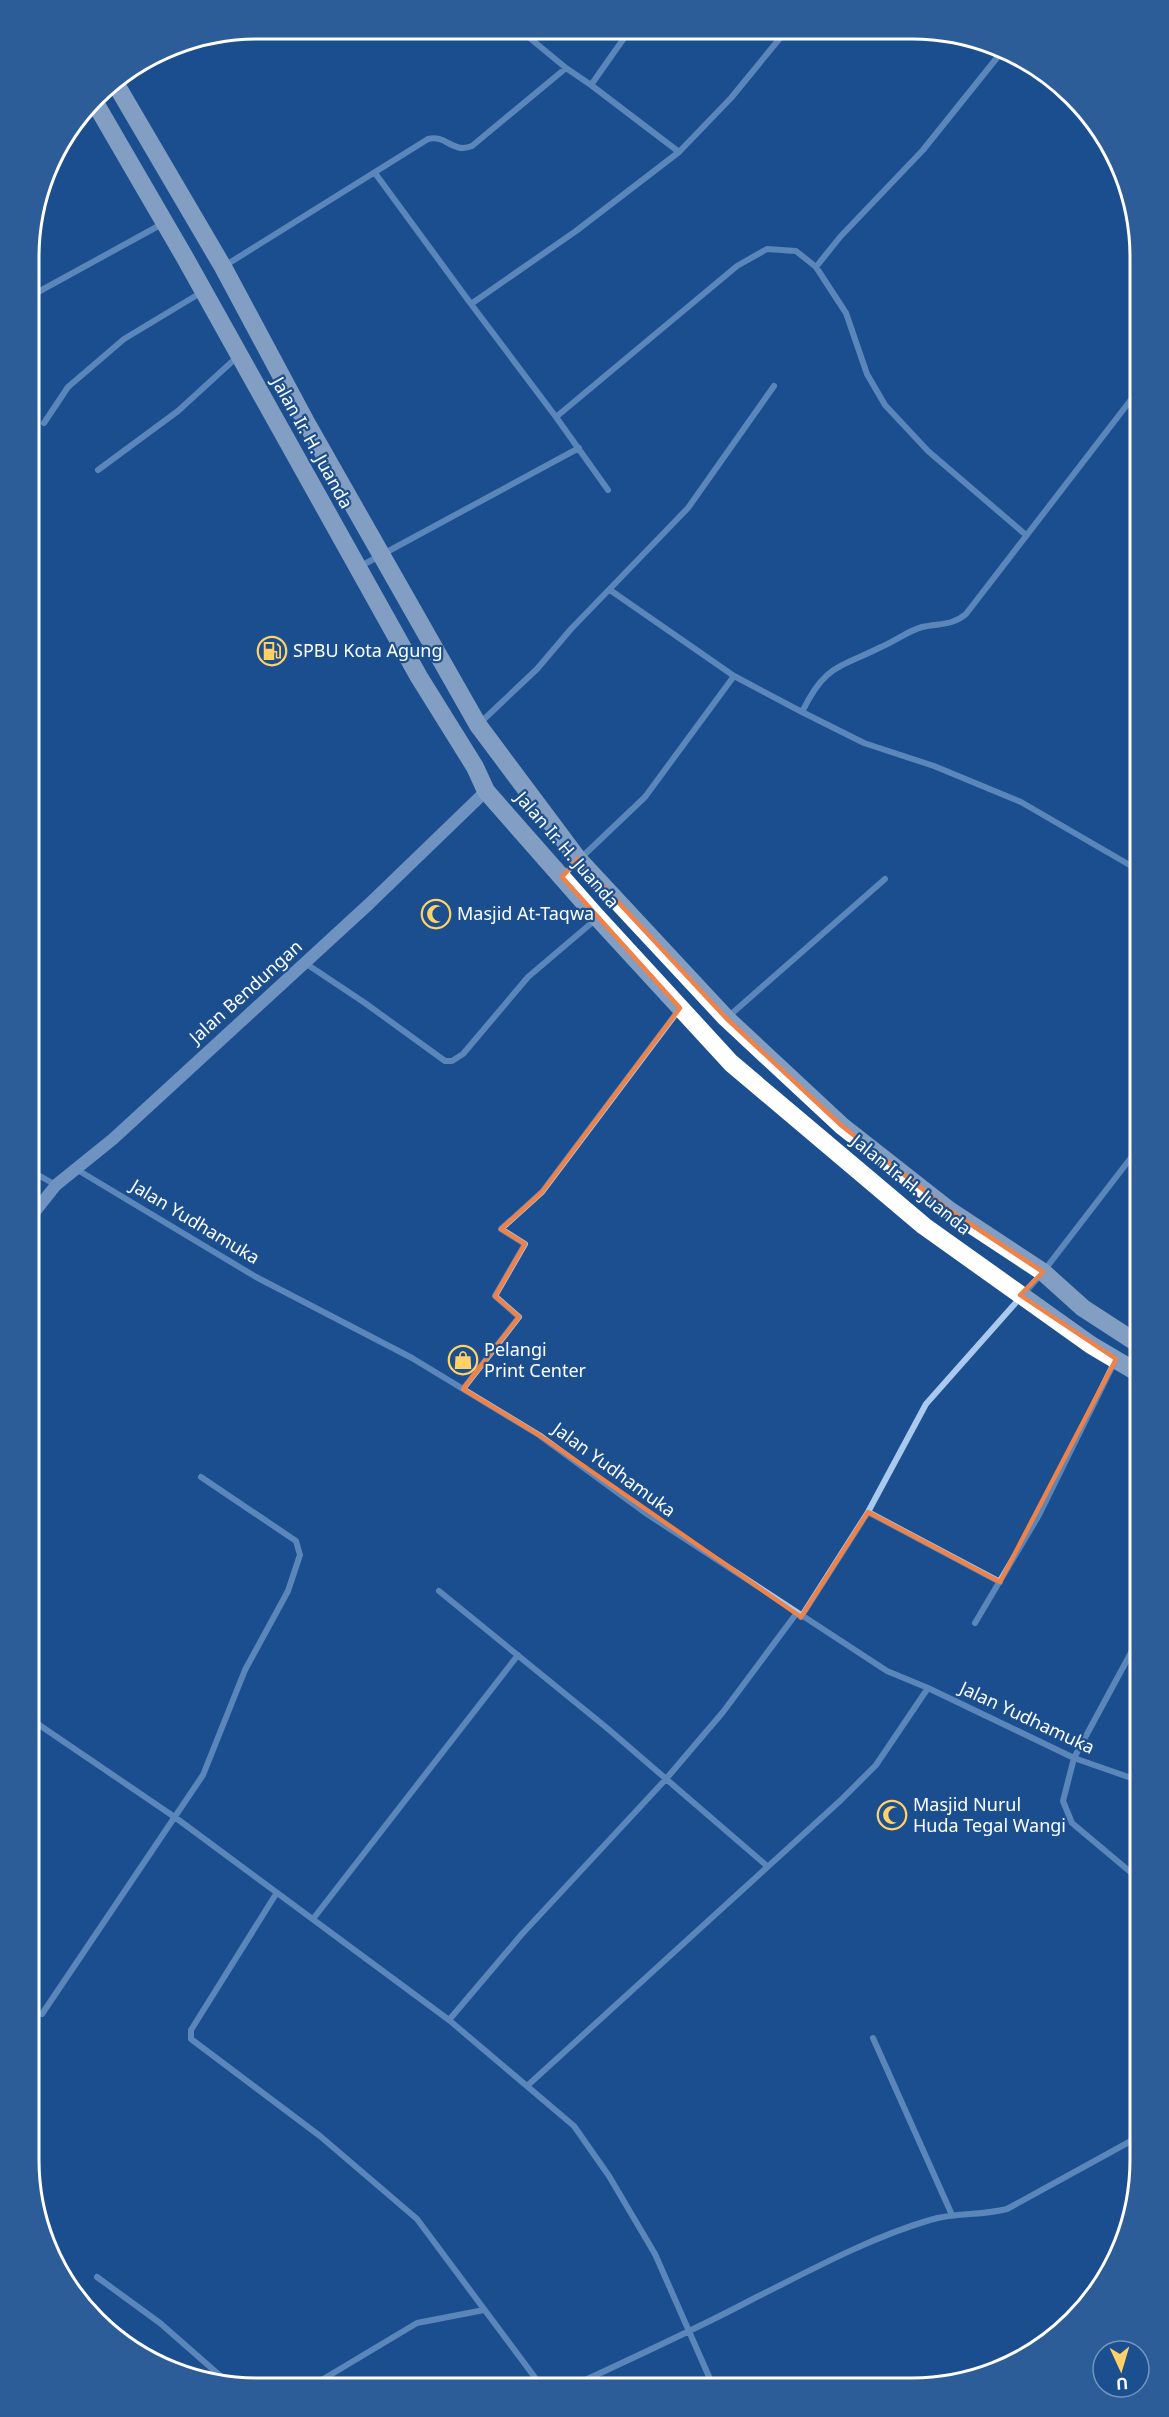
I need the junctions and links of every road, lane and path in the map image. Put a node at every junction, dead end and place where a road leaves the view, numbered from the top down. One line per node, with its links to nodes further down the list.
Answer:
1 (531, 39): 5 (street)
2 (623, 39): 6 (street)
3 (779, 39): 9 (street)
4 (997, 57): 13 (street)
5 (566, 68): 6 (street); 10 (street)
6 (591, 85): 9 (street)
7 (118, 89): 12 (highway, Jalan Ir. H. Juanda)
8 (98, 108): 11 (highway, Jalan Ir. H. Juanda)
9 (679, 152): 16 (street)
10 (375, 173): 12 (street); 16 (street)
11 (165, 223): 14 (highway, Jalan Ir. H. Juanda); 15 (street)
12 (223, 267): 26 (highway, Jalan Ir. H. Juanda)
13 (816, 267): 20 (street); 25 (street)
14 (203, 291): 17 (highway, Jalan Ir. H. Juanda); 21 (street)
15 (39, 292)
16 (471, 304): 20 (street)
17 (239, 355): 23 (street); 27 (highway, Jalan Ir. H. Juanda)
18 (774, 386): 28 (street)
19 (1130, 401): 25 (street)
20 (556, 417): 22 (street)
21 (44, 423)
22 (579, 448): 24 (street); 26 (street)
23 (98, 470)
24 (608, 490)
25 (1026, 535): 30 (street)
26 (382, 554): 27 (street); 31 (highway, Jalan Ir. H. Juanda)
27 (359, 567): 32 (highway, Jalan Ir. H. Juanda)
28 (610, 590): 29 (street); 31 (street)
29 (734, 676): 30 (street); 33 (street)
30 (802, 712): 34 (street)
31 (478, 725): 33 (highway, Jalan Ir. H. Juanda)
32 (486, 791): 35 (highway, Jalan Ir. H. Juanda); 38 (street, Jalan Bendungan)
33 (578, 858): 35 (street); 40 (highway, Jalan Ir. H. Juanda)
34 (1130, 865)
35 (562, 877): 37 (highway, Jalan Ir. H. Juanda)
36 (885, 879): 40 (street)
37 (598, 918): 38 (street); 39 (highway, Jalan Ir. H. Juanda)
38 (305, 962): 42 (street, Jalan Bendungan)
39 (680, 1008): 47 (highway, Jalan Ir. H. Juanda); 51 (street)
40 (726, 1018): 46 (highway, Jalan Ir. H. Juanda)
41 (1130, 1159): 46 (street)
42 (76, 1169): 44 (street, Jalan Bendungan); 51 (street, Jalan Yudhamuka)
43 (39, 1176): 44 (street)
44 (56, 1185): 45 (street, Jalan Bendungan)
45 (39, 1206)
46 (1042, 1272): 47 (street); 48 (highway, Jalan Ir. H. Juanda)
47 (1020, 1295): 49 (highway, Jalan Ir. H. Juanda); 53 (street)
48 (1130, 1339)
49 (1116, 1359): 50 (highway, Jalan Ir. H. Juanda); 54 (street)
50 (1130, 1368)
51 (464, 1389): 56 (street, Jalan Yudhamuka)
52 (201, 1478): 65 (street)
53 (868, 1512): 54 (street); 56 (street)
54 (1000, 1582): 57 (street)
55 (439, 1591): 59 (street)
56 (798, 1616): 60 (street, Jalan Yudhamuka); 64 (street)
57 (975, 1623)
58 (1130, 1654): 62 (street)
59 (518, 1655): 64 (street); 69 (street)
60 (928, 1688): 62 (street, Jalan Yudhamuka); 66 (street)
61 (39, 1725): 65 (street)
62 (1074, 1758): 63 (street, Jalan Yudhamuka); 67 (street)
63 (1130, 1778)
64 (666, 1779): 66 (street); 71 (street)
65 (176, 1818): 68 (street); 70 (street)
66 (768, 1866): 73 (street)
67 (1130, 1872)
68 (276, 1894): 69 (street); 77 (street)
69 (313, 1919): 71 (street)
70 (42, 2014)
71 (449, 2020): 73 (street)
72 (873, 2038): 75 (street)
73 (527, 2086): 78 (street)
74 (1130, 2141): 75 (street)
75 (952, 2215): 78 (street)
76 (97, 2277): 79 (street)
77 (484, 2310): 80 (street); 81 (street)
78 (691, 2331): 82 (street); 83 (street)
79 (220, 2375)
80 (325, 2378)
81 (536, 2378)
82 (591, 2378)
83 (710, 2378)

